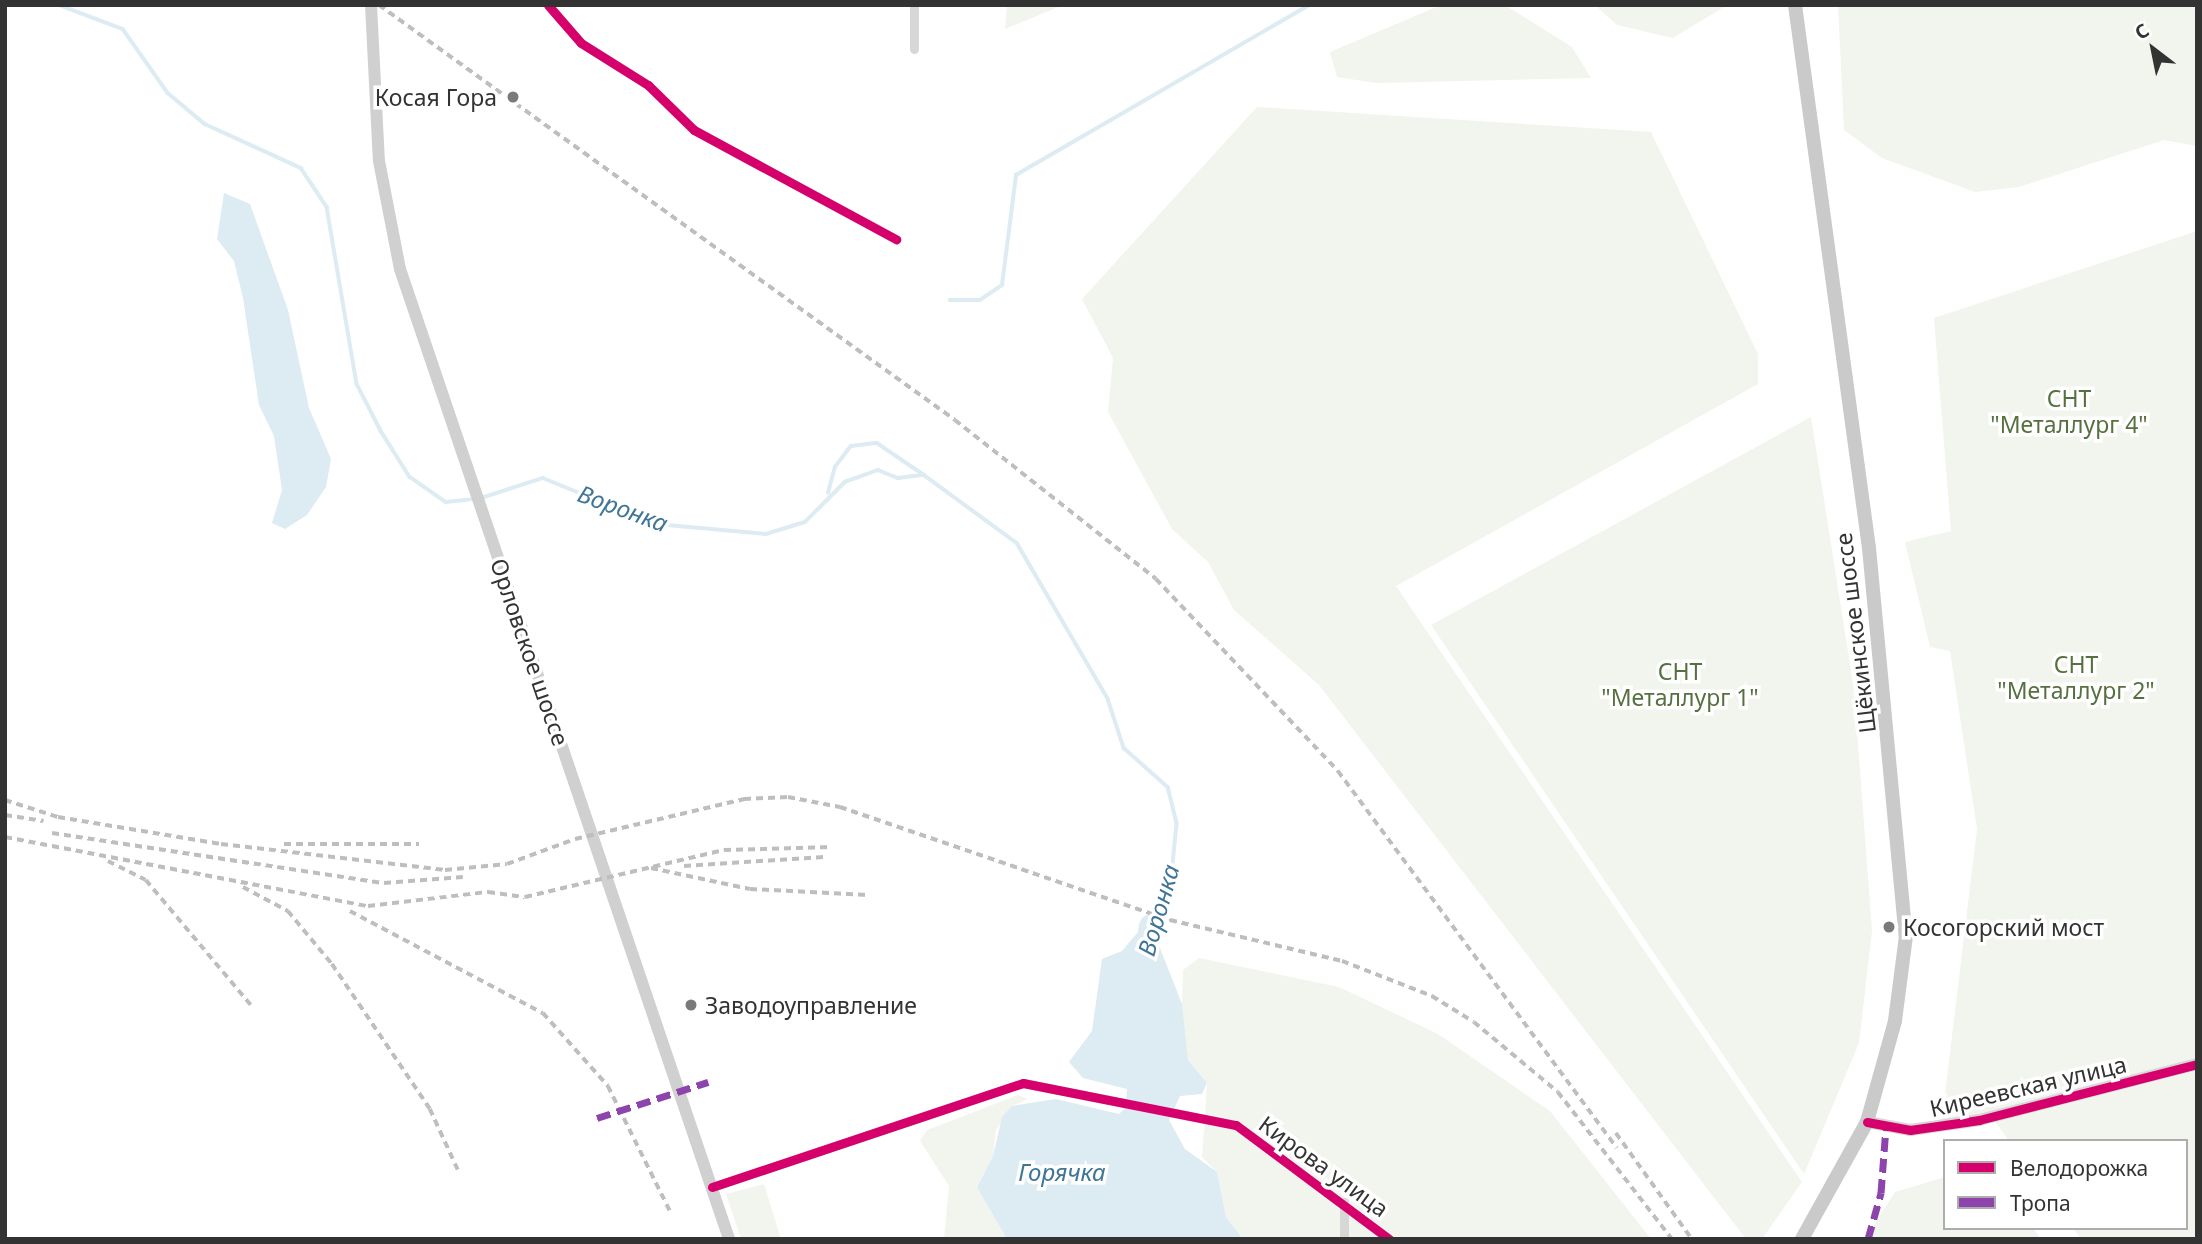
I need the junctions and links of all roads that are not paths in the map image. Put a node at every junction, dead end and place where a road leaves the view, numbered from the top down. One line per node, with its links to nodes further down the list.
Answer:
1 (371, 5): 9 (main road, Орловское шоссе)
2 (548, 5): 6 (street)
3 (914, 5): 5 (street)
4 (1795, 5): 8 (main road, Щёкинское шоссе)
5 (914, 49)
6 (896, 239)
7 (2197, 1064): 8 (street, Киреевская улица)
8 (1867, 1122): 14 (main road, Щёкинское шоссе)
9 (712, 1187): 10 (street, Кирова улица); 11 (main road, Орловское шоссе)
10 (1343, 1202): 12 (street); 13 (street, Кирова улица)
11 (729, 1239)
12 (1344, 1239)
13 (1389, 1239)
14 (1802, 1239)

